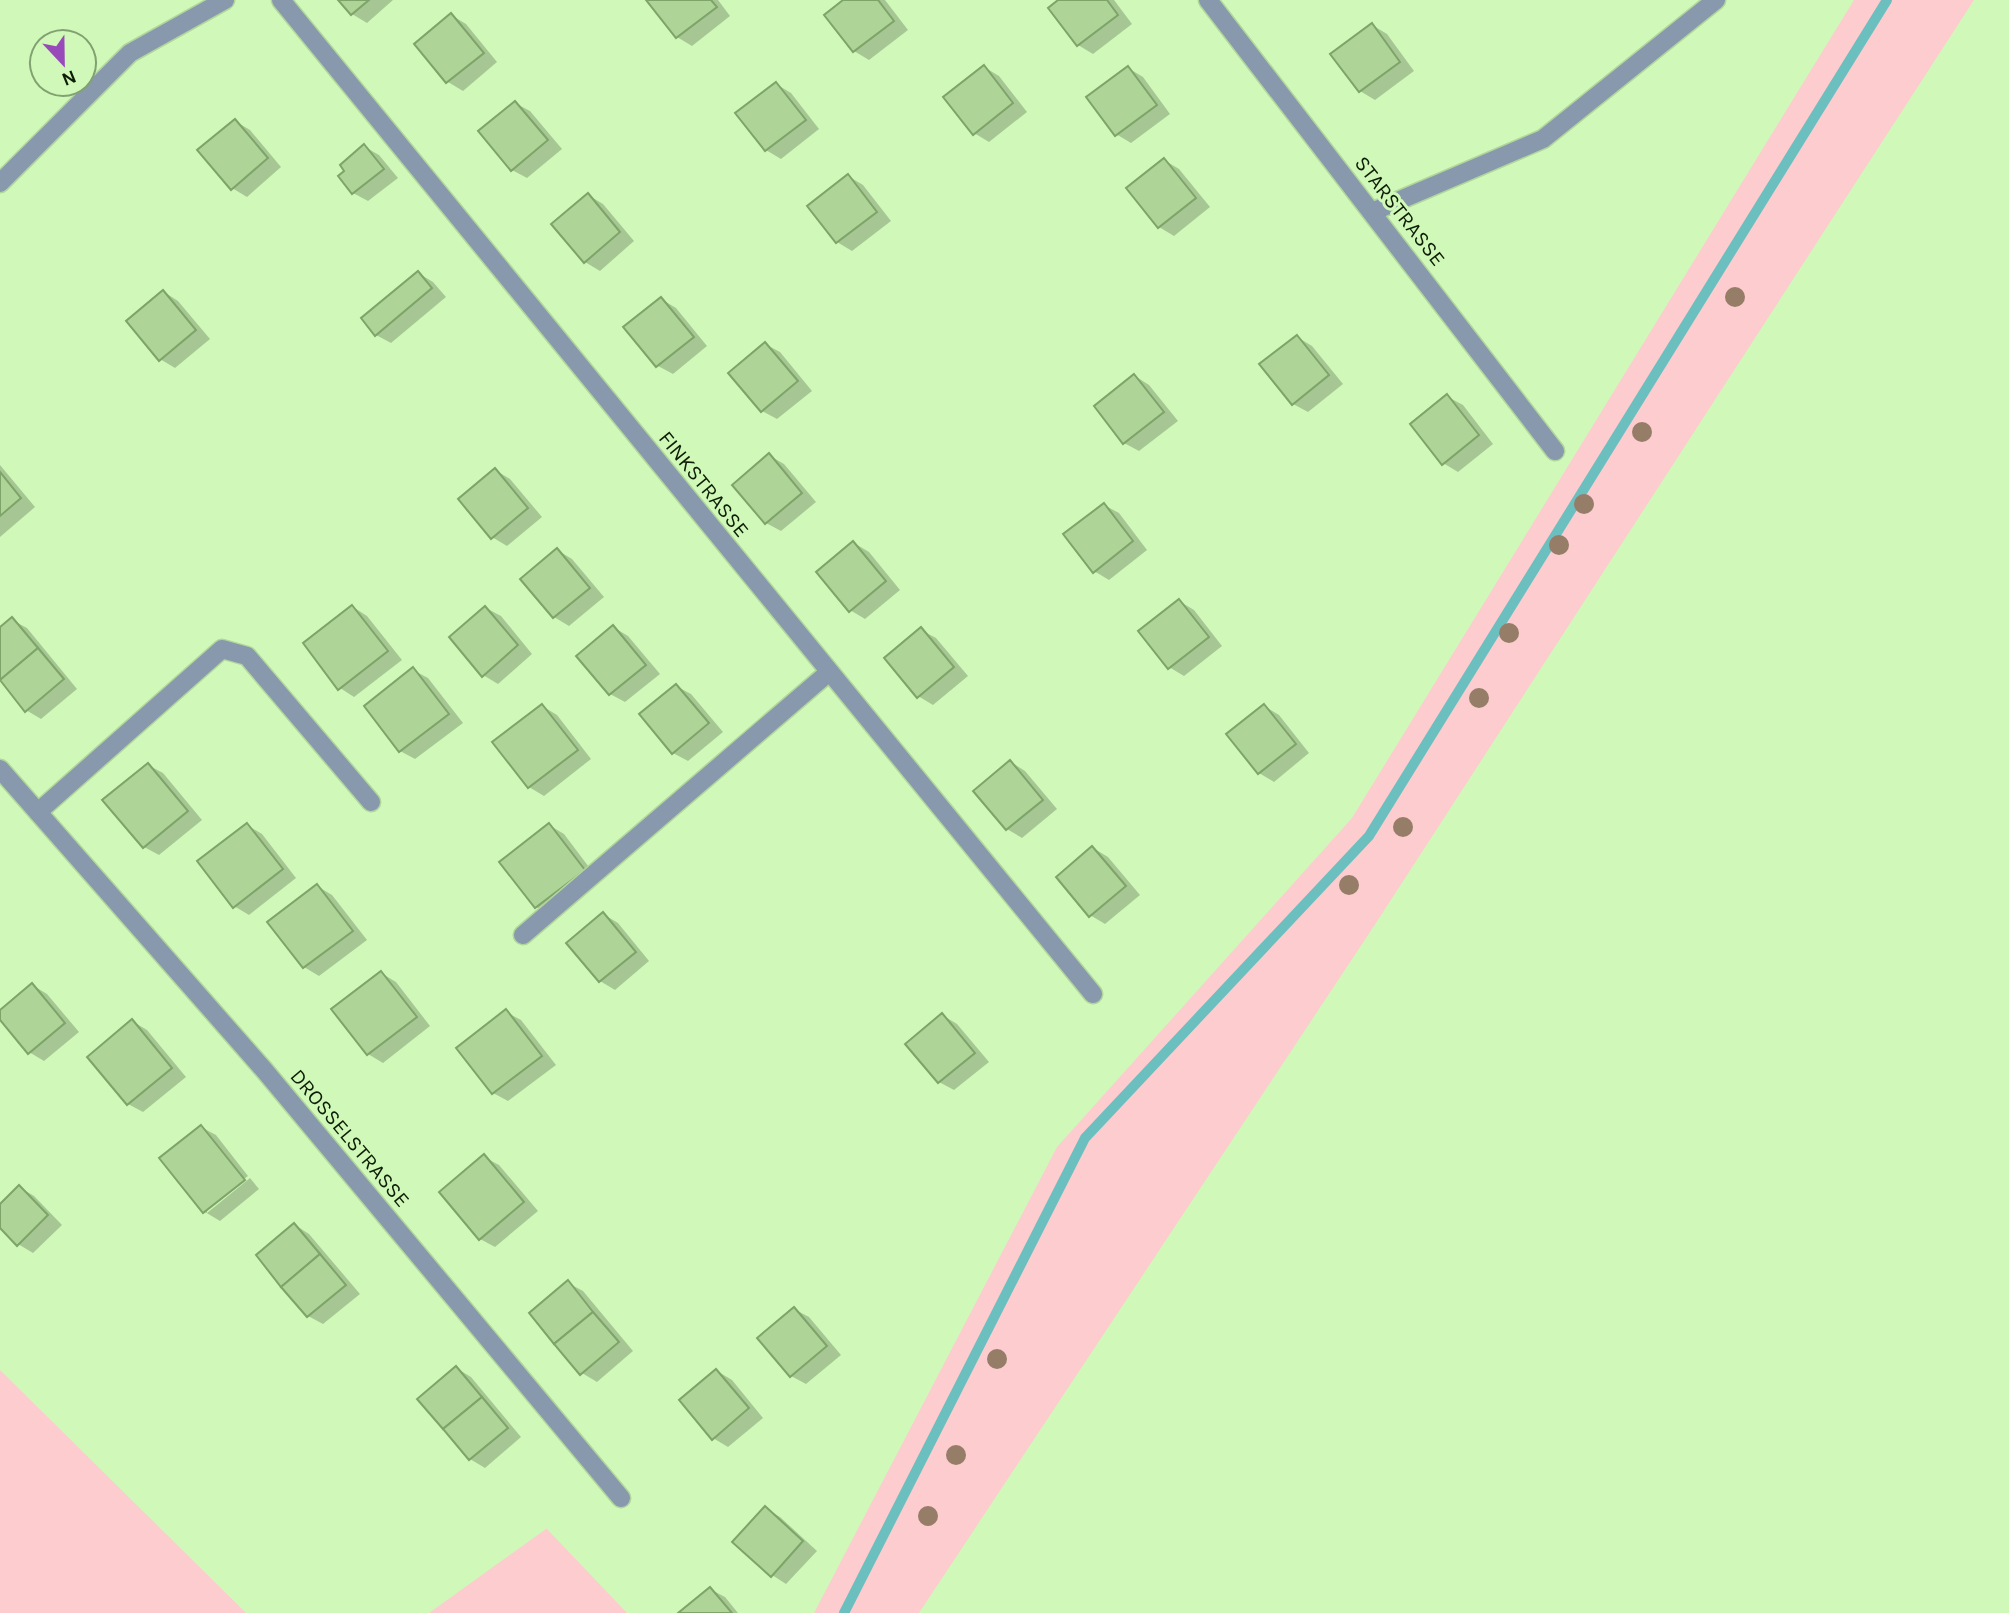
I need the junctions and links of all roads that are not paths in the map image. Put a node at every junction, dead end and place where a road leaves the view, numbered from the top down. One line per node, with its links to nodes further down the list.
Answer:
1 (225, 0): 5 (street)
2 (281, 0): 8 (street, FINKSTRASSE)
3 (1208, 0): 6 (street, STARSTRASSE)
4 (1716, 0): 6 (street)
5 (0, 183)
6 (1371, 212): 7 (street, STARSTRASSE)
7 (1555, 451)
8 (828, 673): 12 (street); 13 (street, FINKSTRASSE)
9 (0, 769): 11 (street, DROSSELSTRASSE)
10 (371, 802): 11 (street)
11 (38, 812): 14 (street, DROSSELSTRASSE)
12 (523, 935)
13 (1093, 994)
14 (621, 1498)

